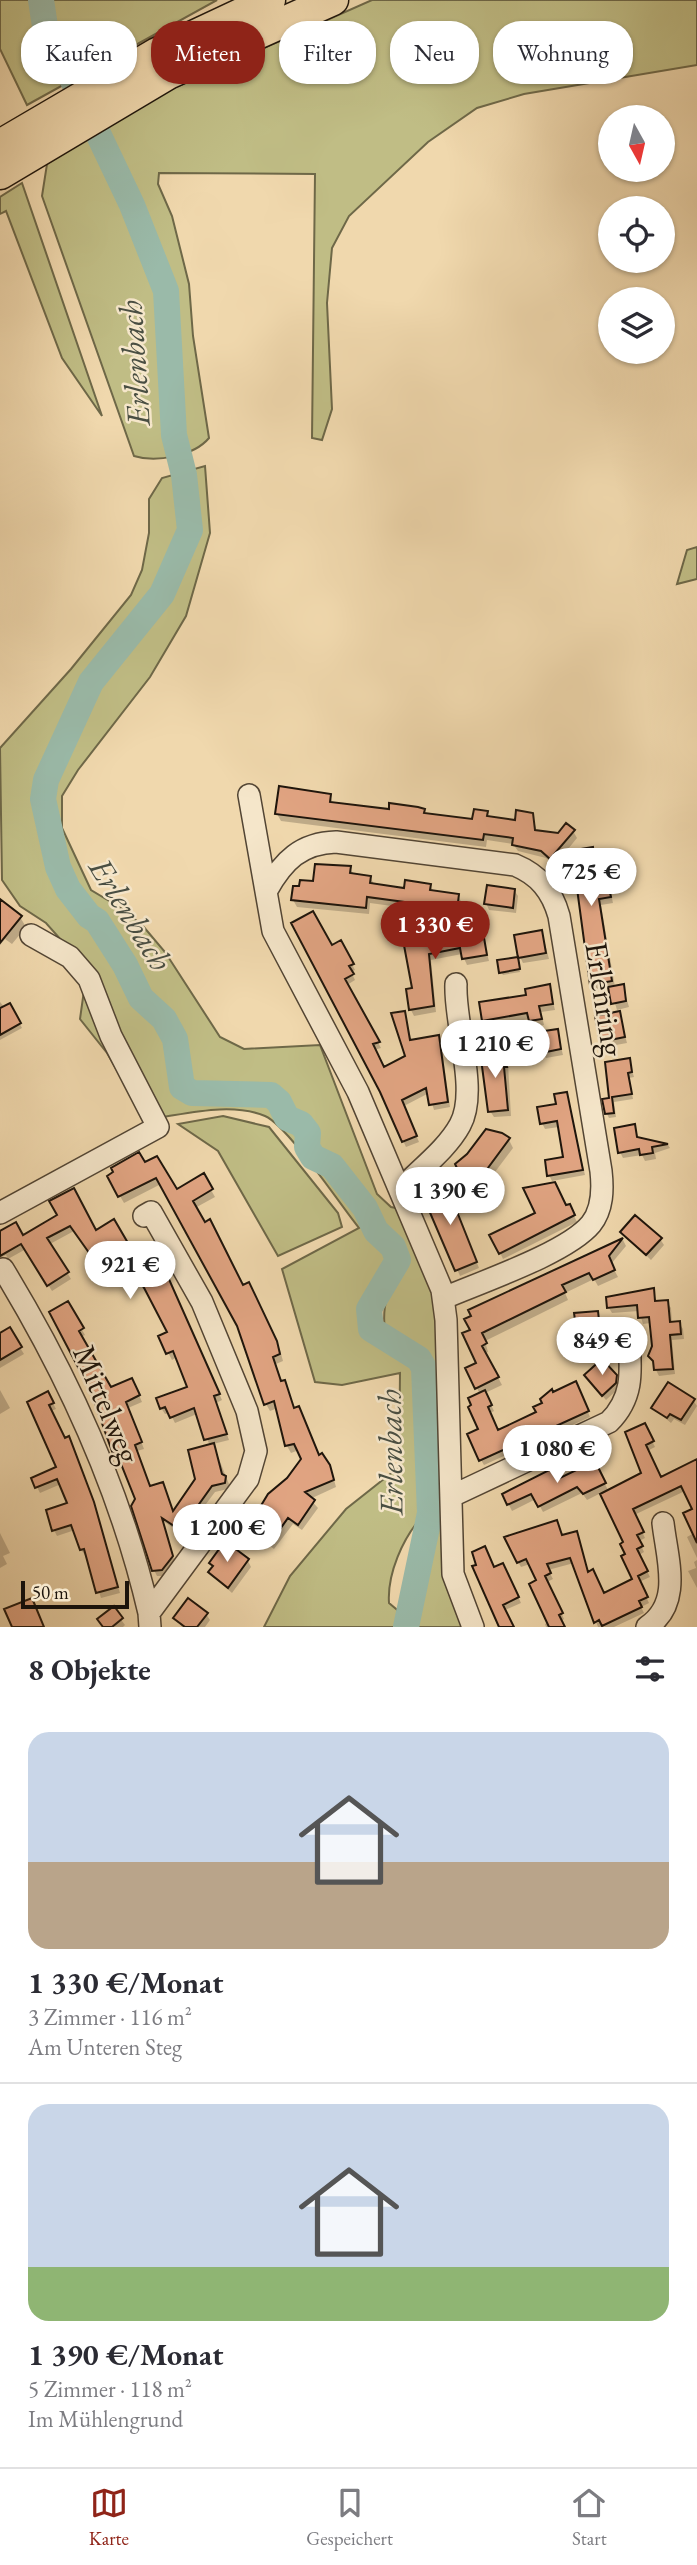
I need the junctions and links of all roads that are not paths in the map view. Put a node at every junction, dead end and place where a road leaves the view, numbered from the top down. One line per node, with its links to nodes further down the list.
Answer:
1 (270, 0): 3 (highway)
2 (333, 0): 3 (highway)
3 (82, 109): 4 (highway); 5 (highway)
4 (0, 145)
5 (0, 174)
6 (249, 795): 7 (street)
7 (267, 890): 10 (street); 14 (street, Erlenring)
8 (31, 935): 11 (street)
9 (456, 984): 10 (street)
10 (401, 1189): 14 (street)
11 (0, 1213)
12 (144, 1216): 18 (street)
13 (3, 1269): 18 (street, Mittelweg)
14 (444, 1298): 16 (street)
15 (629, 1338): 16 (street)
16 (452, 1496): 19 (street)
17 (663, 1523): 20 (street)
18 (149, 1620)
19 (473, 1627)
20 (647, 1627)

